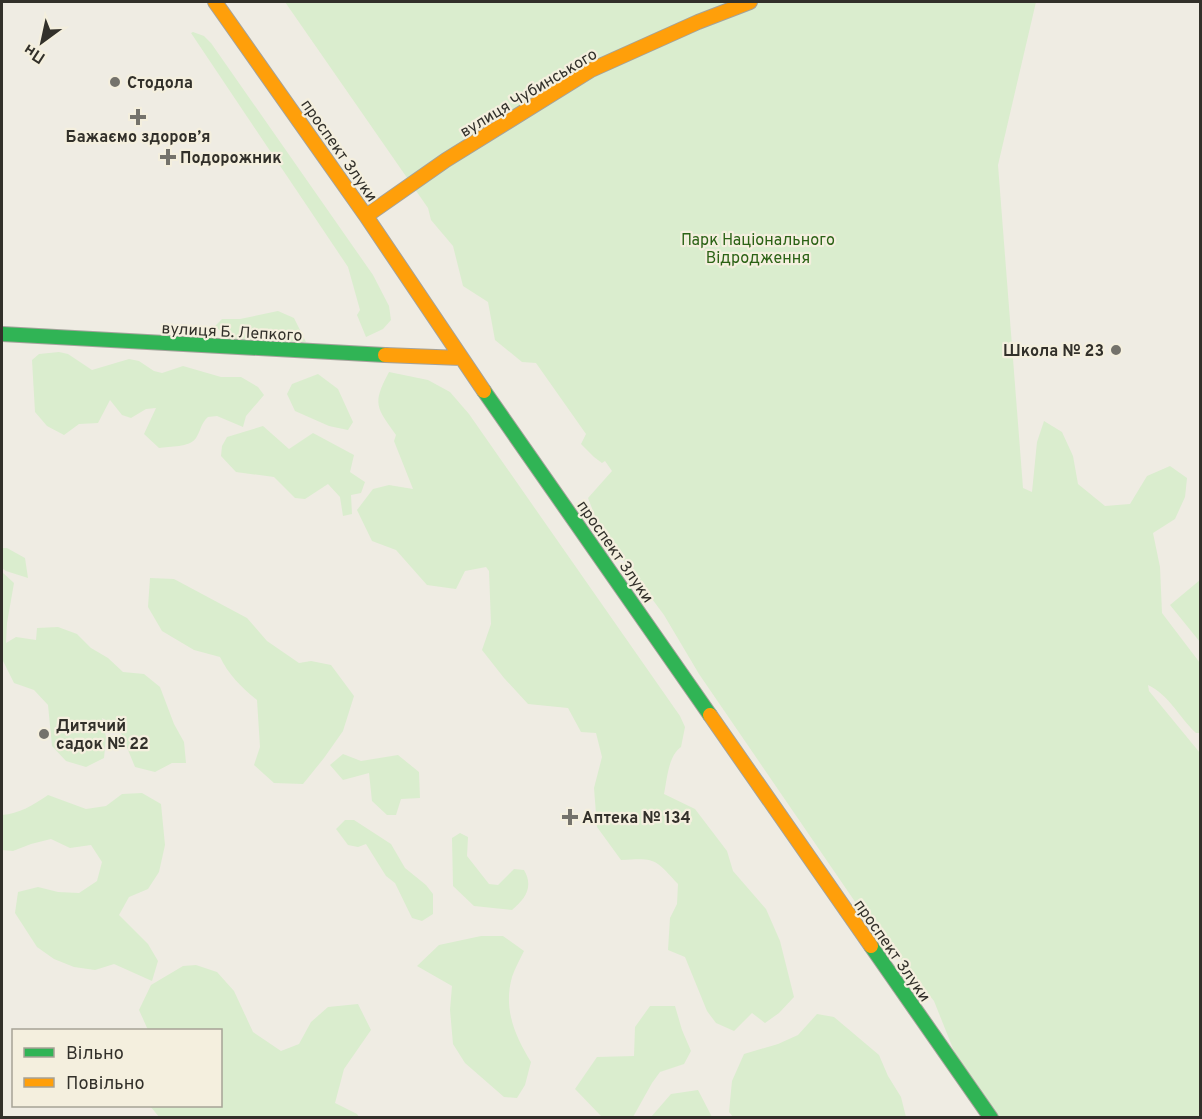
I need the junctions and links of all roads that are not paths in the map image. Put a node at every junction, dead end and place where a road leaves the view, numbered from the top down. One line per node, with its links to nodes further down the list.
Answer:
1 (215, 2): 3 (main road, проспект Злуки)
2 (750, 2): 3 (main road, вулиця Чубинського)
3 (366, 216): 5 (main road, проспект Злуки)
4 (2, 334): 5 (main road, вулиця Б. Лепкого)
5 (461, 358): 6 (main road, проспект Злуки)
6 (991, 1118)

